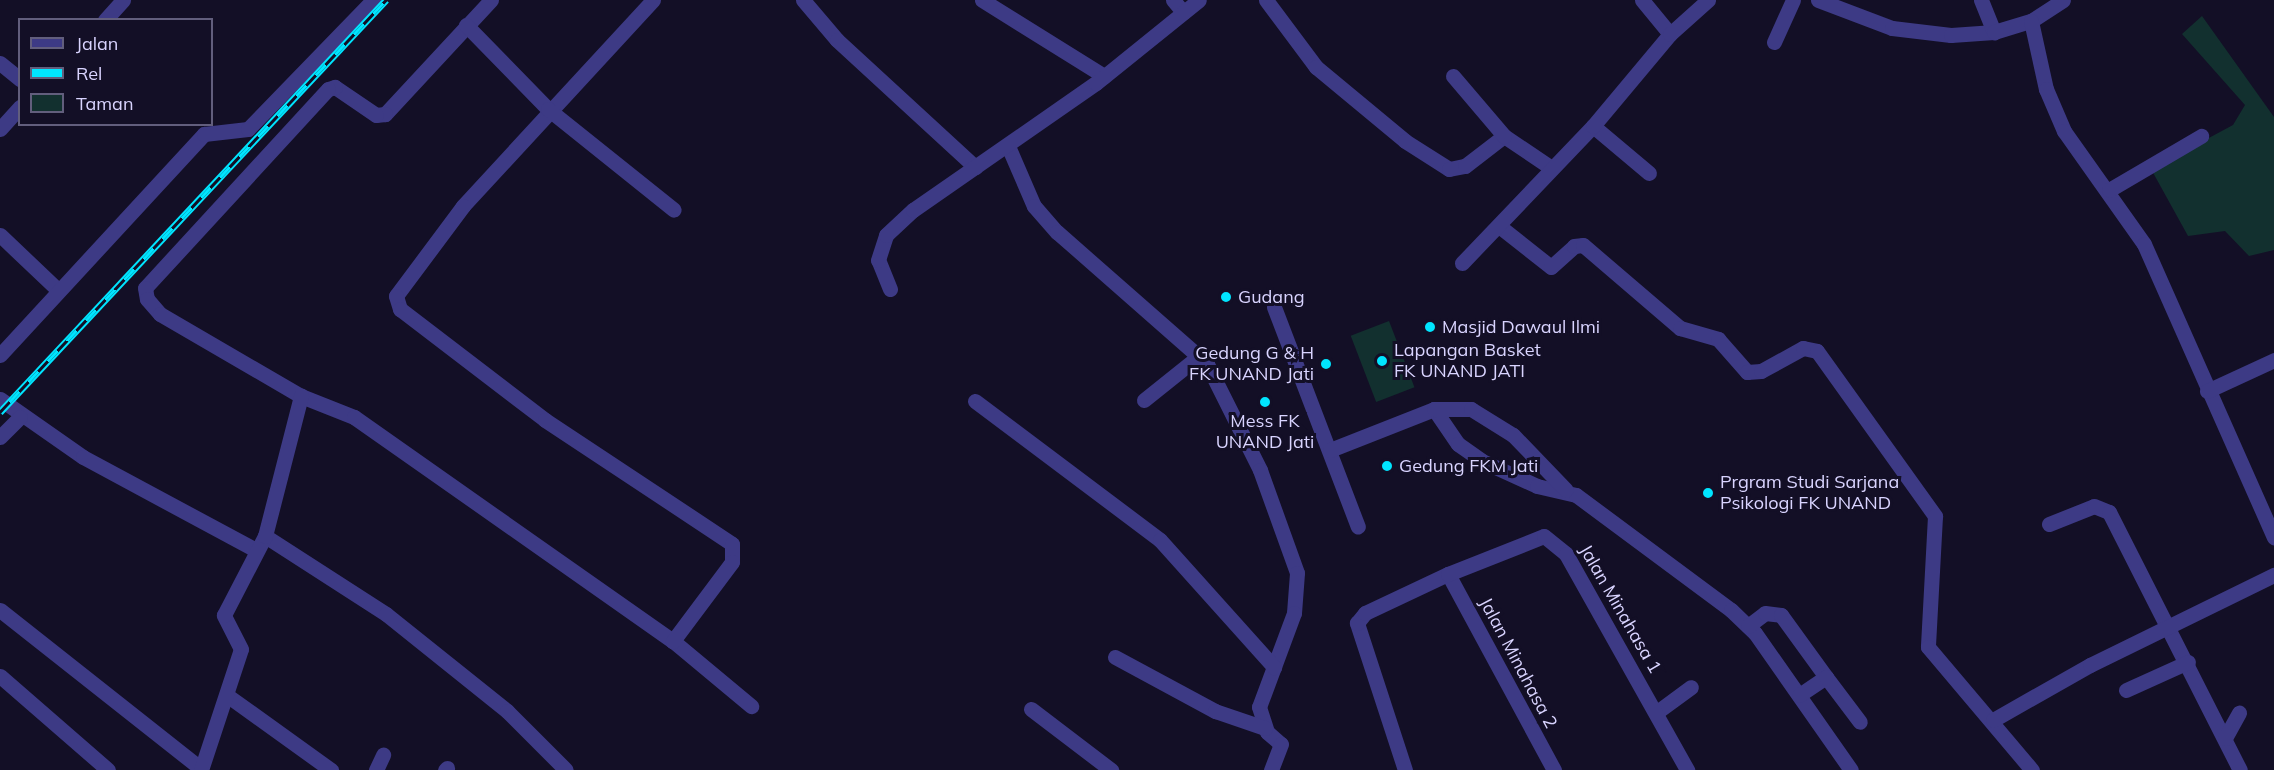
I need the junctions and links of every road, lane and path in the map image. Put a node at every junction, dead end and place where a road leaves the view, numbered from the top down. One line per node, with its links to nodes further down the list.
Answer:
1 (123, 0): 17 (street)
2 (373, 0): 42 (street)
3 (491, 0): 19 (street)
4 (653, 0): 28 (street)
5 (803, 0): 34 (street)
6 (982, 0): 24 (street)
7 (1173, 0): 16 (street)
8 (1199, 0): 16 (street)
9 (1266, 0): 31 (street)
10 (1642, 0): 21 (street)
11 (1708, 0): 21 (street)
12 (1793, 0): 22 (street)
13 (1818, 0): 20 (street)
14 (1981, 0): 20 (street)
15 (2063, 0): 18 (street)
16 (1183, 12): 24 (street)
17 (107, 18)
18 (2031, 21): 20 (street); 37 (street)
19 (466, 25): 28 (street); 49 (street)
20 (1994, 32)
21 (1670, 34): 29 (street)
22 (1774, 42)
23 (0, 63): 26 (street)
24 (1104, 76): 33 (street)
25 (1453, 76): 31 (street)
26 (18, 77)
27 (18, 109): 30 (street)
28 (548, 109): 38 (street); 69 (street)
29 (1593, 126): 35 (street); 36 (street)
30 (0, 129)
31 (1504, 136): 35 (street)
32 (2201, 136): 37 (street)
33 (1008, 146): 34 (street); 46 (street)
34 (975, 167): 43 (street)
35 (1550, 167): 39 (street)
36 (1649, 173)
37 (2109, 190): 48 (street)
38 (674, 210)
39 (1499, 226): 41 (street); 83 (street)
40 (0, 235): 42 (street)
41 (1462, 263)
42 (57, 289): 45 (street)
43 (890, 290)
44 (1274, 307): 56 (street)
45 (0, 355)
46 (1199, 356): 51 (street); 72 (street)
47 (2274, 360): 48 (street)
48 (2207, 391): 58 (street)
49 (301, 396): 61 (street); 69 (street)
50 (0, 399): 54 (street)
51 (1144, 400)
52 (975, 401): 72 (street)
53 (1434, 409): 56 (street); 57 (street); 57 (street)
54 (20, 417): 55 (street); 63 (street)
55 (0, 438)
56 (1330, 450): 60 (street)
57 (1566, 490): 67 (street)
58 (2267, 505): 62 (street)
59 (2049, 524): 68 (street)
60 (1359, 527)
61 (265, 536): 63 (street); 92 (street)
62 (2274, 537)
63 (256, 550): 78 (street)
64 (1448, 574): 81 (street, Jalan Minahasa 1); 95 (street); 96 (street, Jalan Minahasa 2)
65 (2274, 575): 68 (street)
66 (0, 610): 88 (street)
67 (1748, 626): 74 (street); 77 (street)
68 (2167, 627): 71 (street); 83 (street)
69 (673, 641): 79 (street)
70 (1115, 657): 85 (street)
71 (2188, 662): 76 (street); 86 (street)
72 (1274, 667): 85 (street)
73 (0, 676): 89 (street)
74 (1826, 677): 77 (street); 84 (street)
75 (1691, 687): 81 (street)
76 (2126, 690)
77 (1799, 695): 98 (street)
78 (228, 696): 88 (street); 90 (street)
79 (751, 706)
80 (1031, 709): 93 (street)
81 (1657, 712): 97 (street, Jalan Minahasa 1)
82 (2239, 713): 86 (street)
83 (1993, 720): 99 (street)
84 (1860, 722)
85 (1266, 728): 94 (street)
86 (2225, 738): 100 (street)
87 (383, 755): 91 (street)
88 (201, 769)
89 (108, 770)
90 (331, 770)
91 (376, 770)
92 (566, 770)
93 (1111, 770)
94 (1270, 770)
95 (1405, 770)
96 (1554, 770)
97 (1687, 770)
98 (1851, 770)
99 (2032, 770)
100 (2240, 770)

